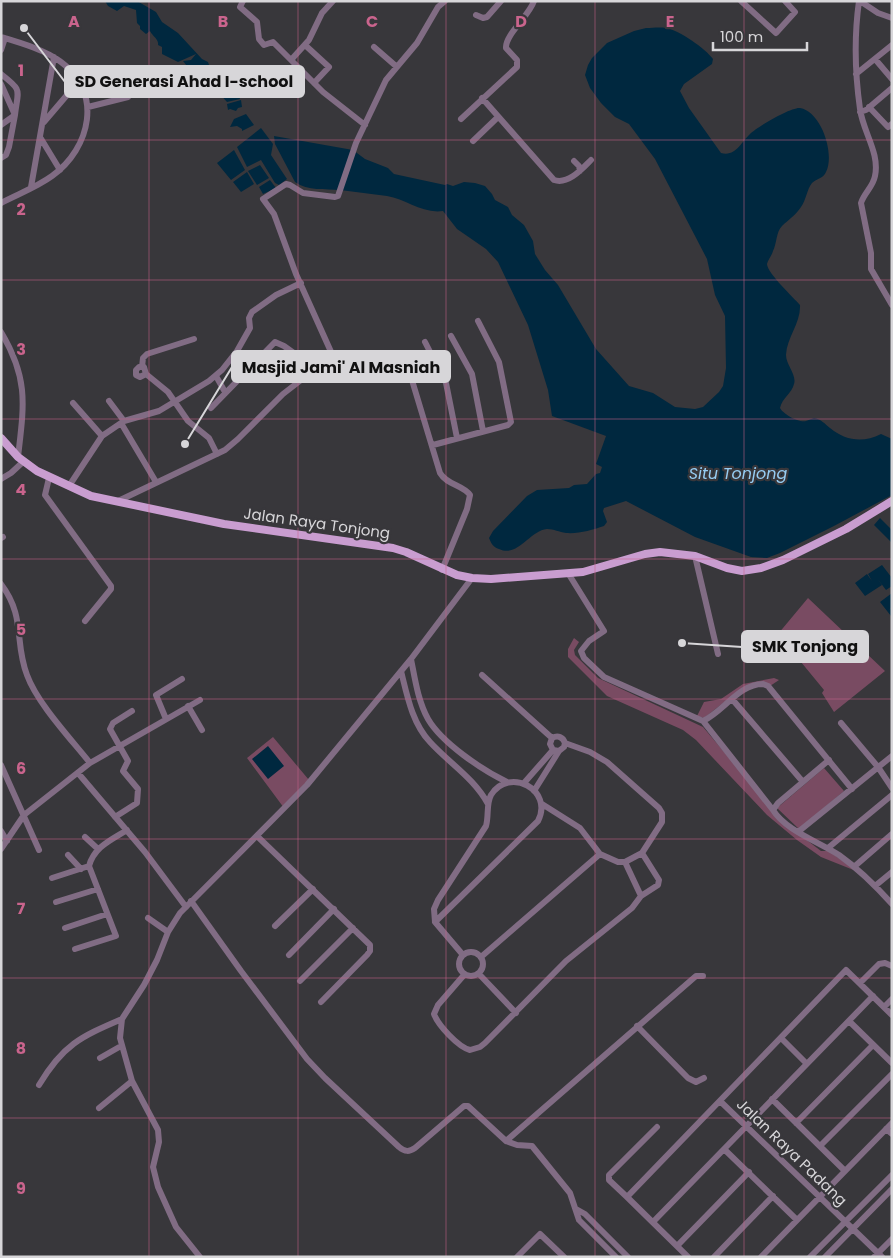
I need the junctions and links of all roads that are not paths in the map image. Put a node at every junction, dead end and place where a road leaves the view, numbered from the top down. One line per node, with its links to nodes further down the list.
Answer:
1 (243, 1): 18 (street)
2 (333, 1): 12 (street)
3 (444, 1): 19 (street)
4 (501, 1): 9 (street)
5 (534, 1): 29 (street)
6 (741, 1): 8 (street)
7 (859, 1): 10 (street); 21 (street)
8 (788, 3)
9 (476, 15)
10 (892, 18)
11 (3, 37): 15 (street); 16 (street)
12 (305, 45): 18 (street); 24 (street)
13 (892, 45): 17 (street)
14 (374, 47): 19 (street)
15 (1, 50)
16 (54, 57): 23 (street); 36 (street)
17 (875, 59): 21 (street); 22 (street)
18 (291, 60): 24 (street)
19 (397, 67): 39 (street)
20 (1, 74): 33 (street)
21 (856, 74): 32 (street)
22 (892, 78)
23 (79, 81): 30 (street); 36 (street)
24 (314, 83): 39 (street)
25 (1, 84): 27 (street)
26 (892, 88): 31 (street)
27 (4, 95): 33 (street)
28 (128, 97): 30 (street)
29 (482, 98): 34 (street); 35 (street)
30 (88, 107): 45 (street)
31 (869, 107): 32 (street); 37 (street)
32 (860, 112): 50 (street)
33 (15, 116): 38 (street); 42 (street)
34 (498, 117): 41 (street); 46 (street)
35 (462, 119)
36 (43, 122): 40 (street)
37 (892, 124)
38 (1, 125)
39 (365, 125): 49 (street)
40 (40, 136): 45 (street); 47 (street)
41 (473, 141)
42 (1, 158)
43 (591, 160): 46 (street)
44 (574, 161): 46 (street)
45 (60, 170): 47 (street)
46 (580, 171)
47 (31, 187): 48 (street)
48 (1, 203)
49 (301, 283): 57 (street); 58 (street)
50 (892, 306)
51 (478, 321): 65 (street)
52 (1, 332): 71 (street)
53 (451, 336): 65 (street)
54 (194, 340): 61 (street)
55 (425, 342): 68 (street)
56 (405, 357): 69 (street)
57 (316, 369): 59 (street); 70 (street)
58 (216, 376): 59 (street); 61 (street)
59 (225, 392): 63 (street)
60 (109, 402): 64 (street)
61 (176, 402): 64 (street); 70 (street)
62 (73, 403): 66 (street)
63 (211, 408)
64 (123, 422): 66 (street); 74 (street)
65 (483, 431): 68 (street)
66 (102, 436): 75 (street)
67 (1, 438): 71 (main road, Jalan Raya Tonjong)
68 (457, 438): 69 (street)
69 (433, 446): 79 (street)
70 (217, 454): 74 (street)
71 (21, 459): 72 (main road, Jalan Raya Tonjong); 73 (street)
72 (49, 478): 75 (main road, Jalan Raya Tonjong); 83 (street)
73 (1, 479)
74 (156, 482): 77 (street)
75 (68, 486): 77 (main road, Jalan Raya Tonjong)
76 (892, 501): 78 (main road, Jalan Raya Tonjong)
77 (115, 503): 79 (main road, Jalan Raya Tonjong)
78 (695, 556): 80 (main road, Jalan Raya Tonjong); 84 (street)
79 (442, 570): 81 (main road, Jalan Raya Tonjong)
80 (568, 573): 81 (main road, Jalan Raya Tonjong); 94 (street)
81 (472, 578): 85 (street)
82 (1, 584): 103 (street)
83 (85, 621)
84 (718, 654)
85 (411, 659): 86 (street); 107 (street)
86 (401, 671): 114 (street); 123 (street)
87 (482, 675): 97 (street)
88 (182, 678): 93 (street)
89 (732, 699): 94 (street); 102 (street); 108 (street)
90 (200, 700): 91 (street)
91 (188, 706): 93 (street); 96 (street)
92 (132, 711): 99 (street)
93 (166, 719): 99 (street)
94 (703, 721): 116 (street)
95 (841, 723): 105 (street)
96 (202, 730)
97 (552, 738): 98 (street); 100 (street)
98 (565, 743): 100 (street); 131 (street)
99 (120, 746): 103 (street); 118 (street)
100 (556, 750): 109 (street); 112 (street)
101 (892, 756): 105 (street)
102 (829, 760): 108 (street); 111 (street)
103 (90, 763): 106 (street)
104 (1, 765): 117 (street)
105 (878, 767): 110 (street); 111 (street)
106 (78, 773): 117 (street); 118 (street)
107 (506, 782): 109 (street); 114 (street)
108 (803, 782): 116 (street)
109 (524, 783): 112 (street)
110 (892, 788)
111 (852, 789): 121 (street)
112 (534, 791): 115 (street)
113 (892, 795): 126 (street)
114 (488, 804): 150 (street)
115 (542, 804): 130 (street); 150 (street)
116 (772, 810): 121 (street)
117 (24, 815): 125 (street); 129 (street)
118 (115, 818): 119 (street)
119 (127, 830): 128 (street); 146 (street)
120 (1, 831): 125 (street)
121 (798, 832): 126 (street)
122 (892, 834): 135 (street)
123 (257, 836): 141 (street); 143 (street)
124 (86, 837): 128 (street)
125 (7, 841): 127 (street)
126 (828, 848): 135 (street)
127 (1, 849)
128 (98, 849): 134 (street)
129 (39, 850)
130 (600, 854): 133 (street); 158 (street)
131 (642, 854): 133 (street); 142 (street)
132 (68, 855): 136 (street)
133 (625, 862): 142 (street)
134 (90, 866): 136 (street); 140 (street)
135 (855, 866): 139 (street)
136 (81, 869): 138 (street)
137 (892, 872): 139 (street)
138 (52, 878)
139 (876, 886): 145 (street)
140 (98, 889): 144 (street); 148 (street)
141 (313, 889): 147 (street); 151 (street)
142 (641, 896): 169 (street)
143 (191, 901): 146 (street); 193 (street)
144 (56, 902)
145 (892, 904)
146 (186, 907): 154 (street)
147 (334, 909): 153 (street); 157 (street)
148 (107, 914): 152 (street); 155 (street)
149 (148, 918): 154 (street)
150 (435, 922): 156 (street)
151 (275, 926)
152 (65, 928)
153 (353, 928): 163 (street); 167 (street)
154 (168, 932): 171 (street)
155 (75, 949)
156 (463, 954): 158 (street); 161 (street)
157 (289, 955)
158 (481, 957): 160 (street)
159 (892, 966): 164 (street)
160 (479, 974): 161 (street); 169 (street)
161 (464, 975): 169 (street)
162 (703, 976): 173 (street)
163 (300, 981)
164 (860, 983): 165 (street); 174 (street)
165 (873, 996): 168 (street); 172 (street)
166 (892, 1000): 168 (street)
167 (320, 1002)
168 (884, 1007): 170 (street)
169 (516, 1013)
170 (892, 1015)
171 (122, 1019): 176 (street); 183 (street)
172 (849, 1021): 175 (street); 178 (street)
173 (637, 1026): 181 (street); 193 (street)
174 (781, 1038): 178 (street); 185 (street)
175 (873, 1045): 179 (street); 187 (street)
176 (121, 1046): 177 (street); 182 (street)
177 (100, 1058)
178 (806, 1063): 184 (street)
179 (892, 1063)
180 (892, 1074): 194 (street)
181 (704, 1078)
182 (132, 1081): 186 (street); 211 (street)
183 (39, 1085)
184 (772, 1099): 187 (street); 189 (street)
185 (720, 1101): 189 (street, Jalan Raya Padang); 202 (street)
186 (99, 1108)
187 (796, 1123): 194 (street)
188 (892, 1123): 191 (street)
189 (746, 1125): 195 (street); 201 (street, Jalan Raya Padang)
190 (657, 1127): 202 (street)
191 (886, 1129): 192 (street); 196 (street)
192 (892, 1134)
193 (506, 1141): 203 (street)
194 (820, 1146): 196 (street)
195 (724, 1149): 197 (street); 206 (street)
196 (845, 1171): 201 (street)
197 (749, 1172): 200 (street); 209 (street)
198 (892, 1175): 205 (street)
199 (892, 1189): 207 (street)
200 (773, 1196): 204 (street); 217 (street)
201 (819, 1196): 204 (street); 205 (street, Jalan Raya Padang)
202 (627, 1197): 206 (street)
203 (576, 1209): 214 (street); 215 (street)
204 (798, 1220): 218 (street)
205 (845, 1221): 207 (street, Jalan Raya Padang); 219 (street)
206 (653, 1222): 209 (street)
207 (853, 1228): 210 (street, Jalan Raya Padang); 220 (street)
208 (892, 1239): 210 (street)
209 (677, 1246): 216 (street)
210 (878, 1255)
211 (200, 1257)
212 (517, 1257): 213 (street)
213 (564, 1257)
214 (616, 1257)
215 (628, 1257)
216 (688, 1257)
217 (714, 1257)
218 (761, 1257)
219 (810, 1257)
220 (826, 1257)

